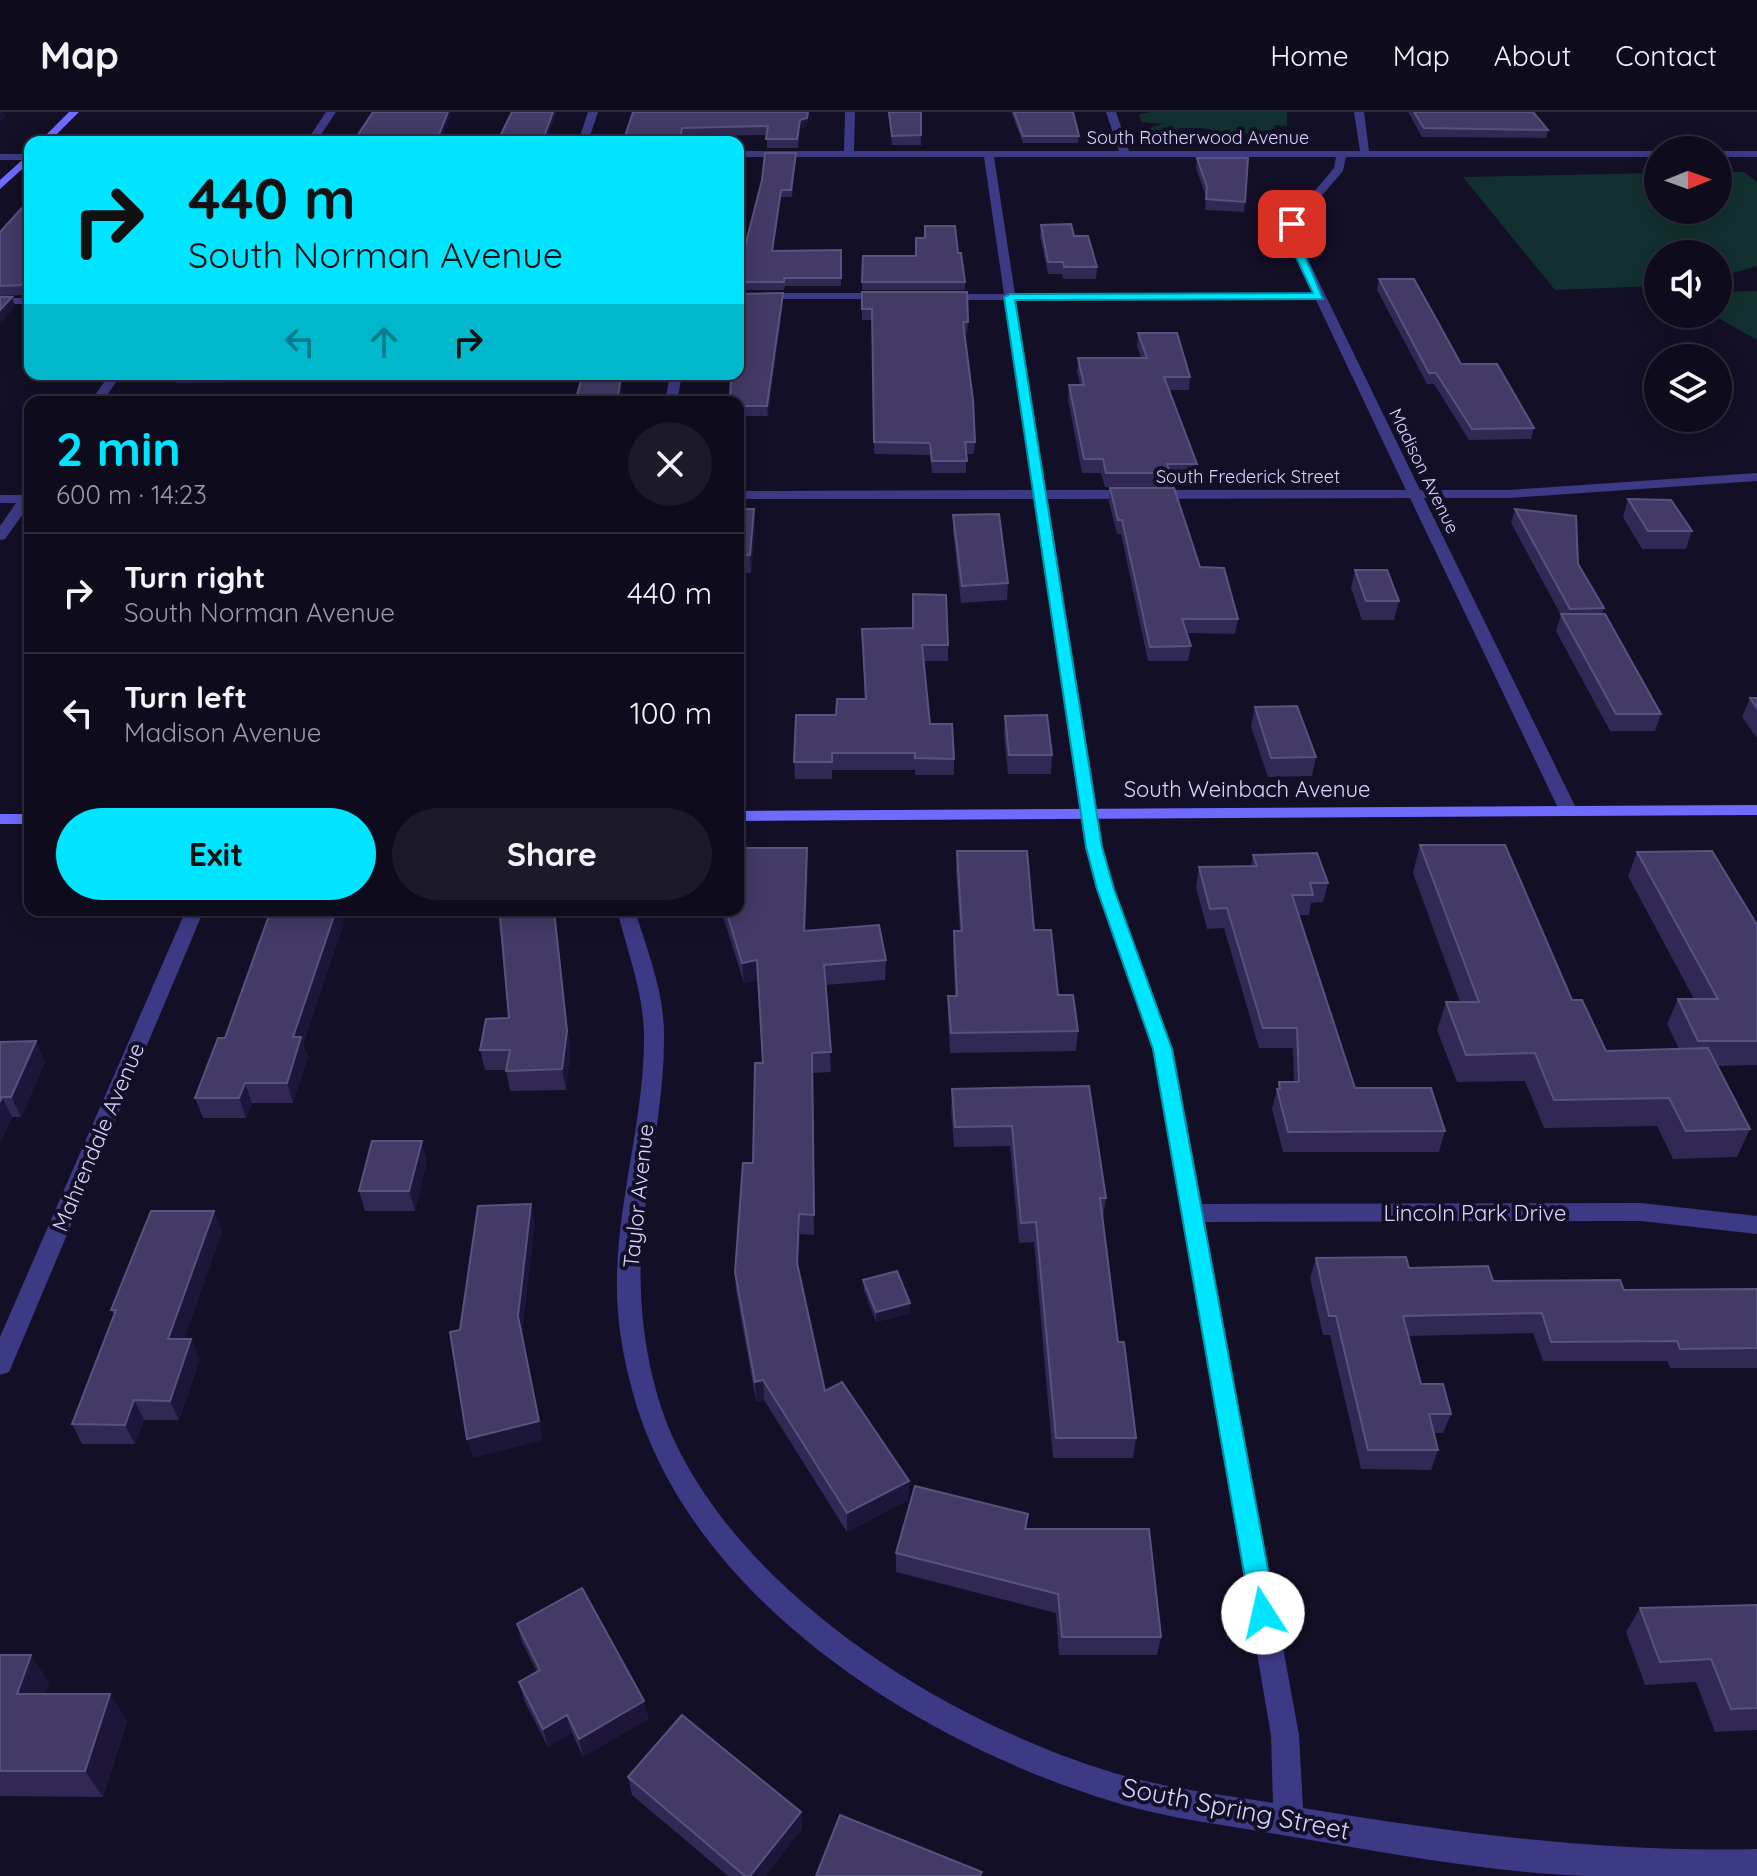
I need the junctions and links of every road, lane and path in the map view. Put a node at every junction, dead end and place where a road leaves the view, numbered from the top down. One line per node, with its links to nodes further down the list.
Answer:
1 (74, 112): 7 (street)
2 (331, 112): 8 (street)
3 (593, 112): 9 (street)
4 (850, 112): 10 (street)
5 (1111, 112): 13 (street)
6 (1359, 112): 15 (street)
7 (50, 136)
8 (315, 136)
9 (585, 136)
10 (849, 153): 11 (street, South Rotherwood Avenue); 12 (street, South Rotherwood Avenue)
11 (988, 153): 13 (street, South Rotherwood Avenue); 26 (street)
12 (744, 154)
13 (1125, 154): 14 (street, South Rotherwood Avenue)
14 (1341, 154): 15 (street, South Rotherwood Avenue); 27 (street, Madison Avenue)
15 (1365, 154): 16 (street, South Rotherwood Avenue)
16 (1644, 154)
17 (1732, 154): 18 (street)
18 (1757, 154)
19 (0, 157): 20 (street)
20 (24, 157)
21 (24, 163): 22 (street)
22 (0, 186)
23 (744, 296): 24 (street)
24 (899, 296)
25 (930, 297): 26 (street)
26 (1010, 297): 27 (street); 31 (street)
27 (1320, 297): 32 (street, Madison Avenue)
28 (0, 301): 29 (street)
29 (24, 301)
30 (1757, 477): 32 (street, South Frederick Street)
31 (1039, 494): 32 (street, South Frederick Street); 33 (street, South Frederick Street); 40 (street)
32 (1416, 494): 38 (street, Madison Avenue)
33 (744, 495)
34 (24, 497): 35 (street)
35 (0, 499)
36 (24, 504): 37 (street)
37 (0, 536)
38 (1568, 810): 39 (street, South Weinbach Avenue); 40 (street, South Weinbach Avenue)
39 (1757, 810)
40 (1091, 814): 41 (street, South Weinbach Avenue); 46 (street)
41 (744, 816)
42 (0, 819): 43 (street)
43 (24, 819)
44 (192, 916): 48 (street, Mahrendale Avenue)
45 (628, 916): 49 (street, Taylor Avenue)
46 (1193, 1213): 47 (street, Lincoln Park Drive); 50 (street)
47 (1757, 1225)
48 (0, 1365)
49 (680, 1477): 50 (street, South Spring Street)
50 (1289, 1821): 52 (street, South Spring Street)
51 (1757, 1864): 52 (street, South Spring Street)
52 (1694, 1871)

